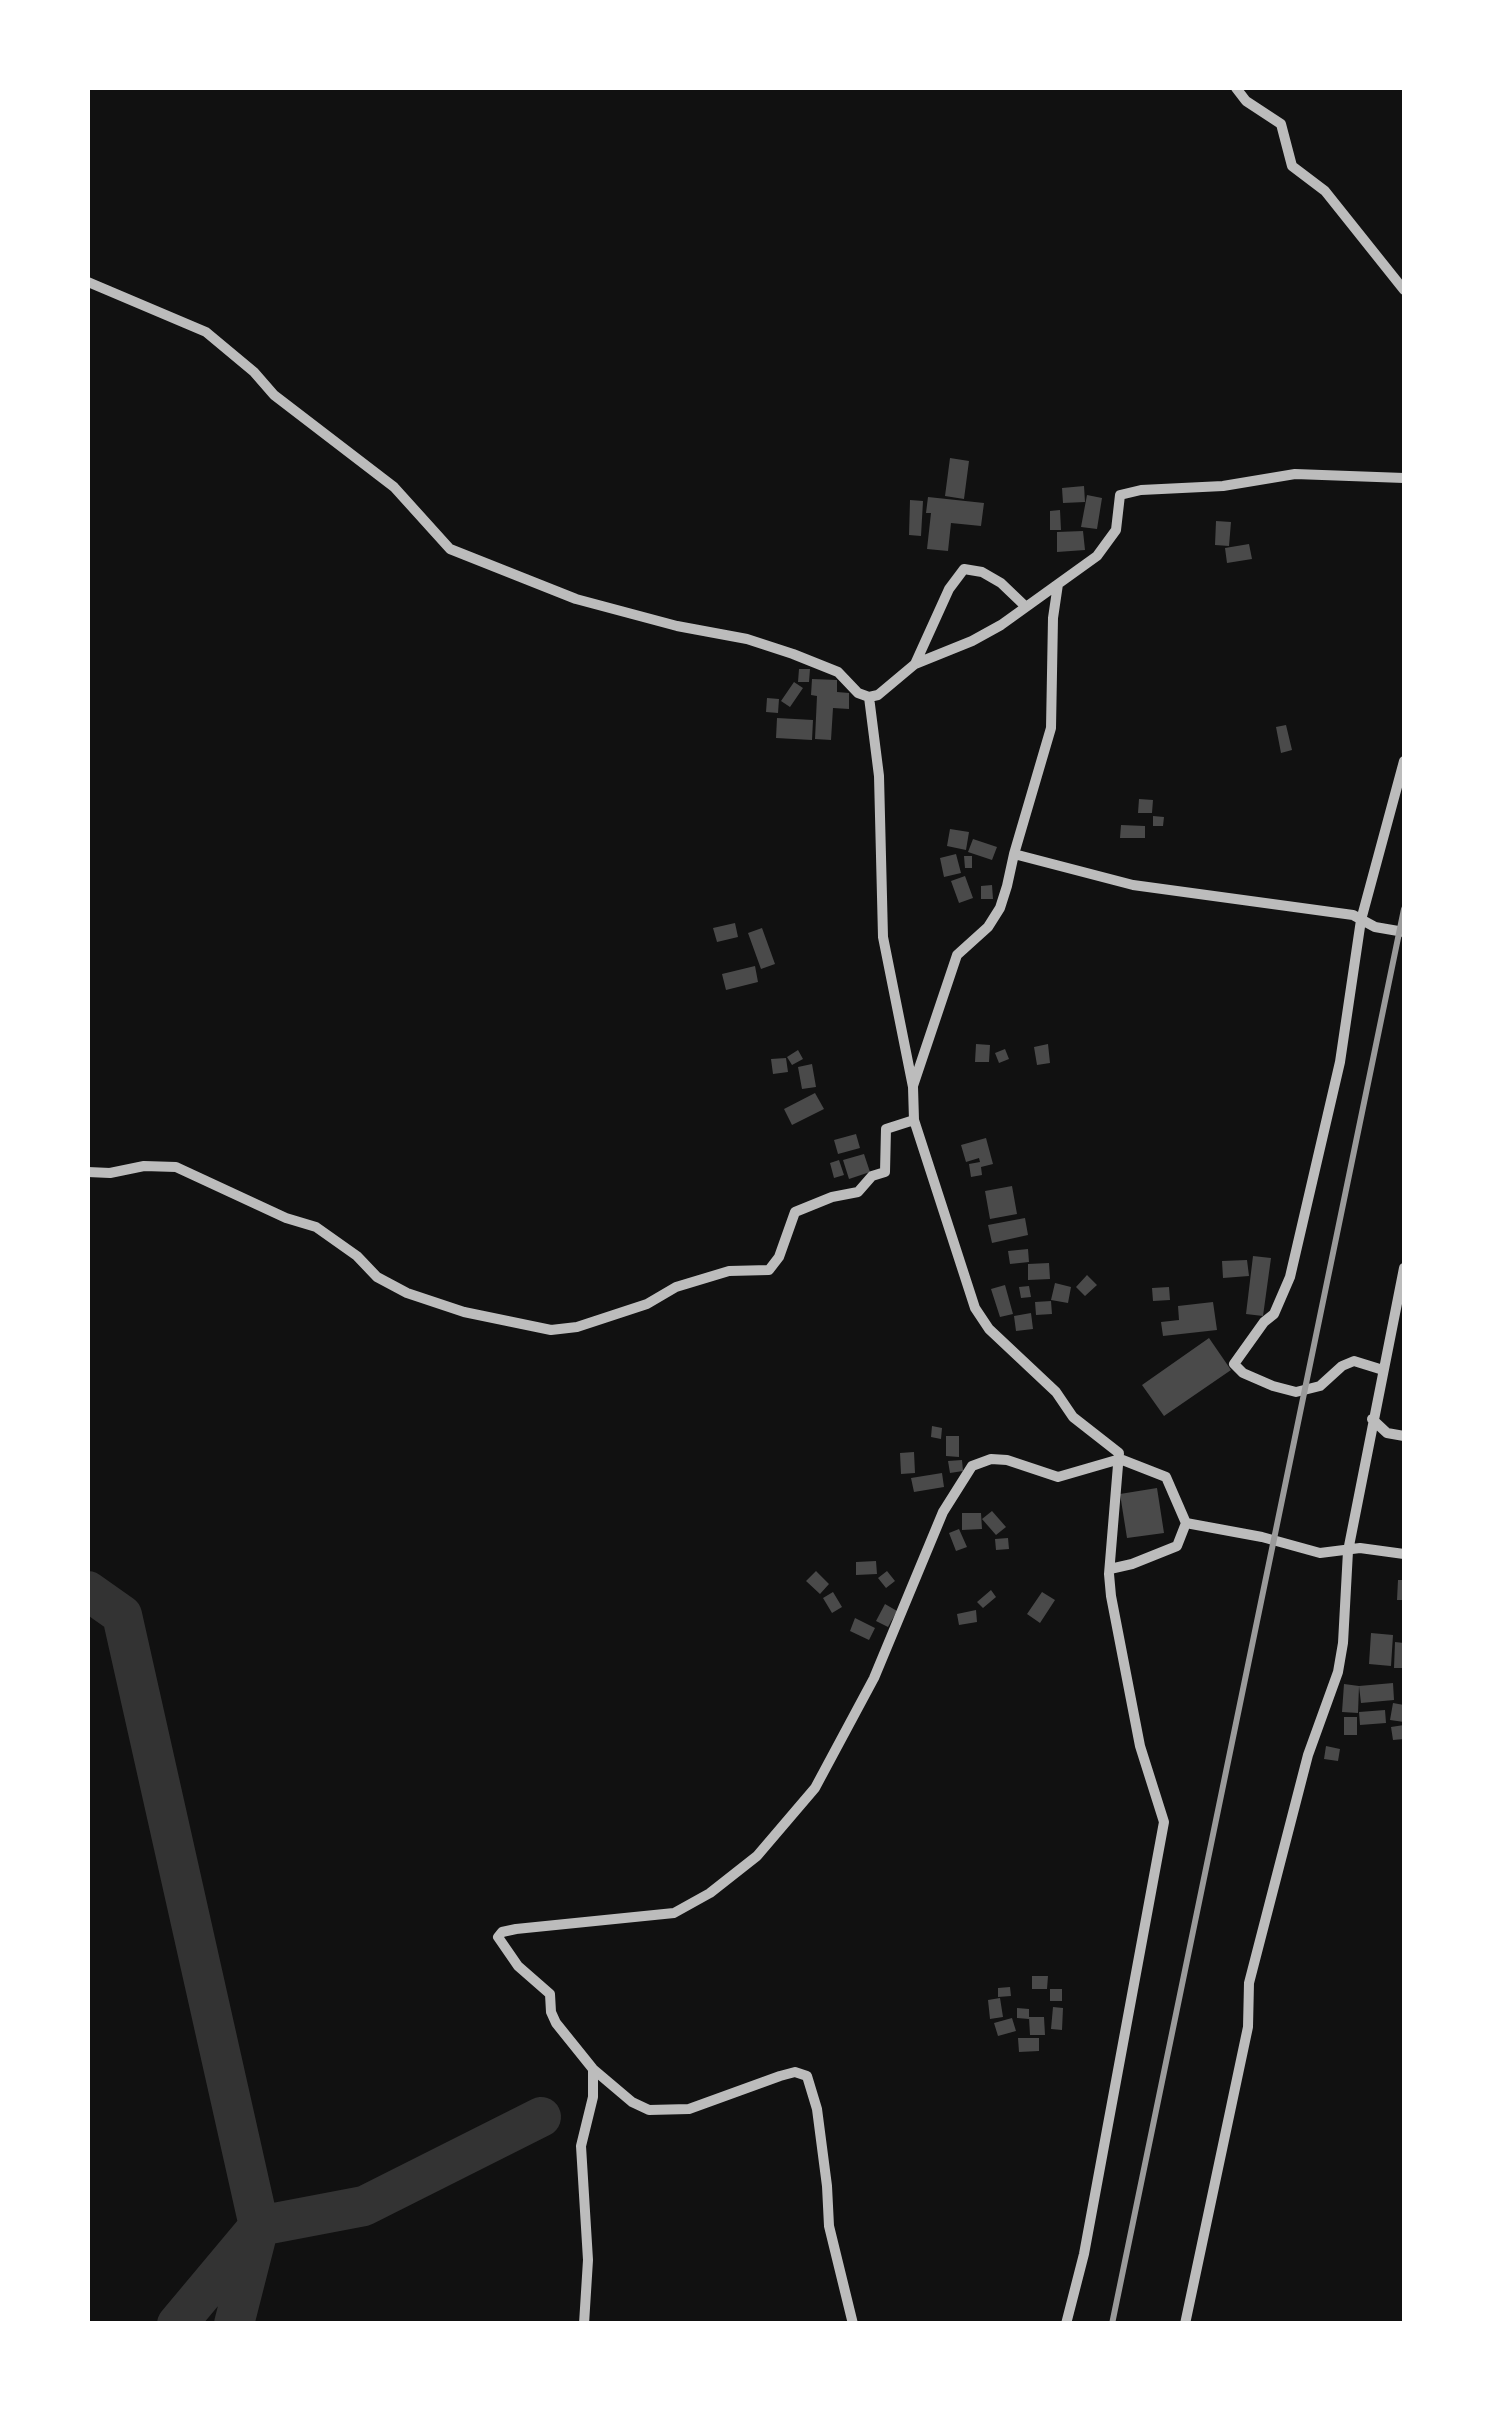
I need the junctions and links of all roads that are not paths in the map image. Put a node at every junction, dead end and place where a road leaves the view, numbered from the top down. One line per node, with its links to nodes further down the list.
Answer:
1 (1236, 88): 3 (street)
2 (88, 282): 8 (street)
3 (1404, 290)
4 (1404, 478): 5 (street)
5 (1058, 584): 6 (street); 10 (street)
6 (1024, 606): 7 (street); 7 (street)
7 (915, 664): 8 (street)
8 (869, 698): 13 (street)
9 (1404, 761): 11 (street)
10 (1014, 854): 11 (street); 13 (street)
11 (1362, 920): 12 (street); 17 (street)
12 (1404, 932)
13 (913, 1087): 14 (street)
14 (914, 1120): 15 (street); 20 (street)
15 (88, 1172)
16 (1404, 1268): 17 (street)
17 (1383, 1370): 18 (street)
18 (1372, 1418): 19 (street); 22 (street)
19 (1404, 1436)
20 (1120, 1459): 21 (street); 24 (street); 25 (street)
21 (1186, 1524): 22 (street); 24 (street)
22 (1348, 1551): 23 (street); 29 (street)
23 (1404, 1554)
24 (1110, 1569): 28 (street)
25 (592, 2069): 26 (street); 27 (street)
26 (584, 2324)
27 (854, 2324)
28 (1066, 2324)
29 (1185, 2324)

